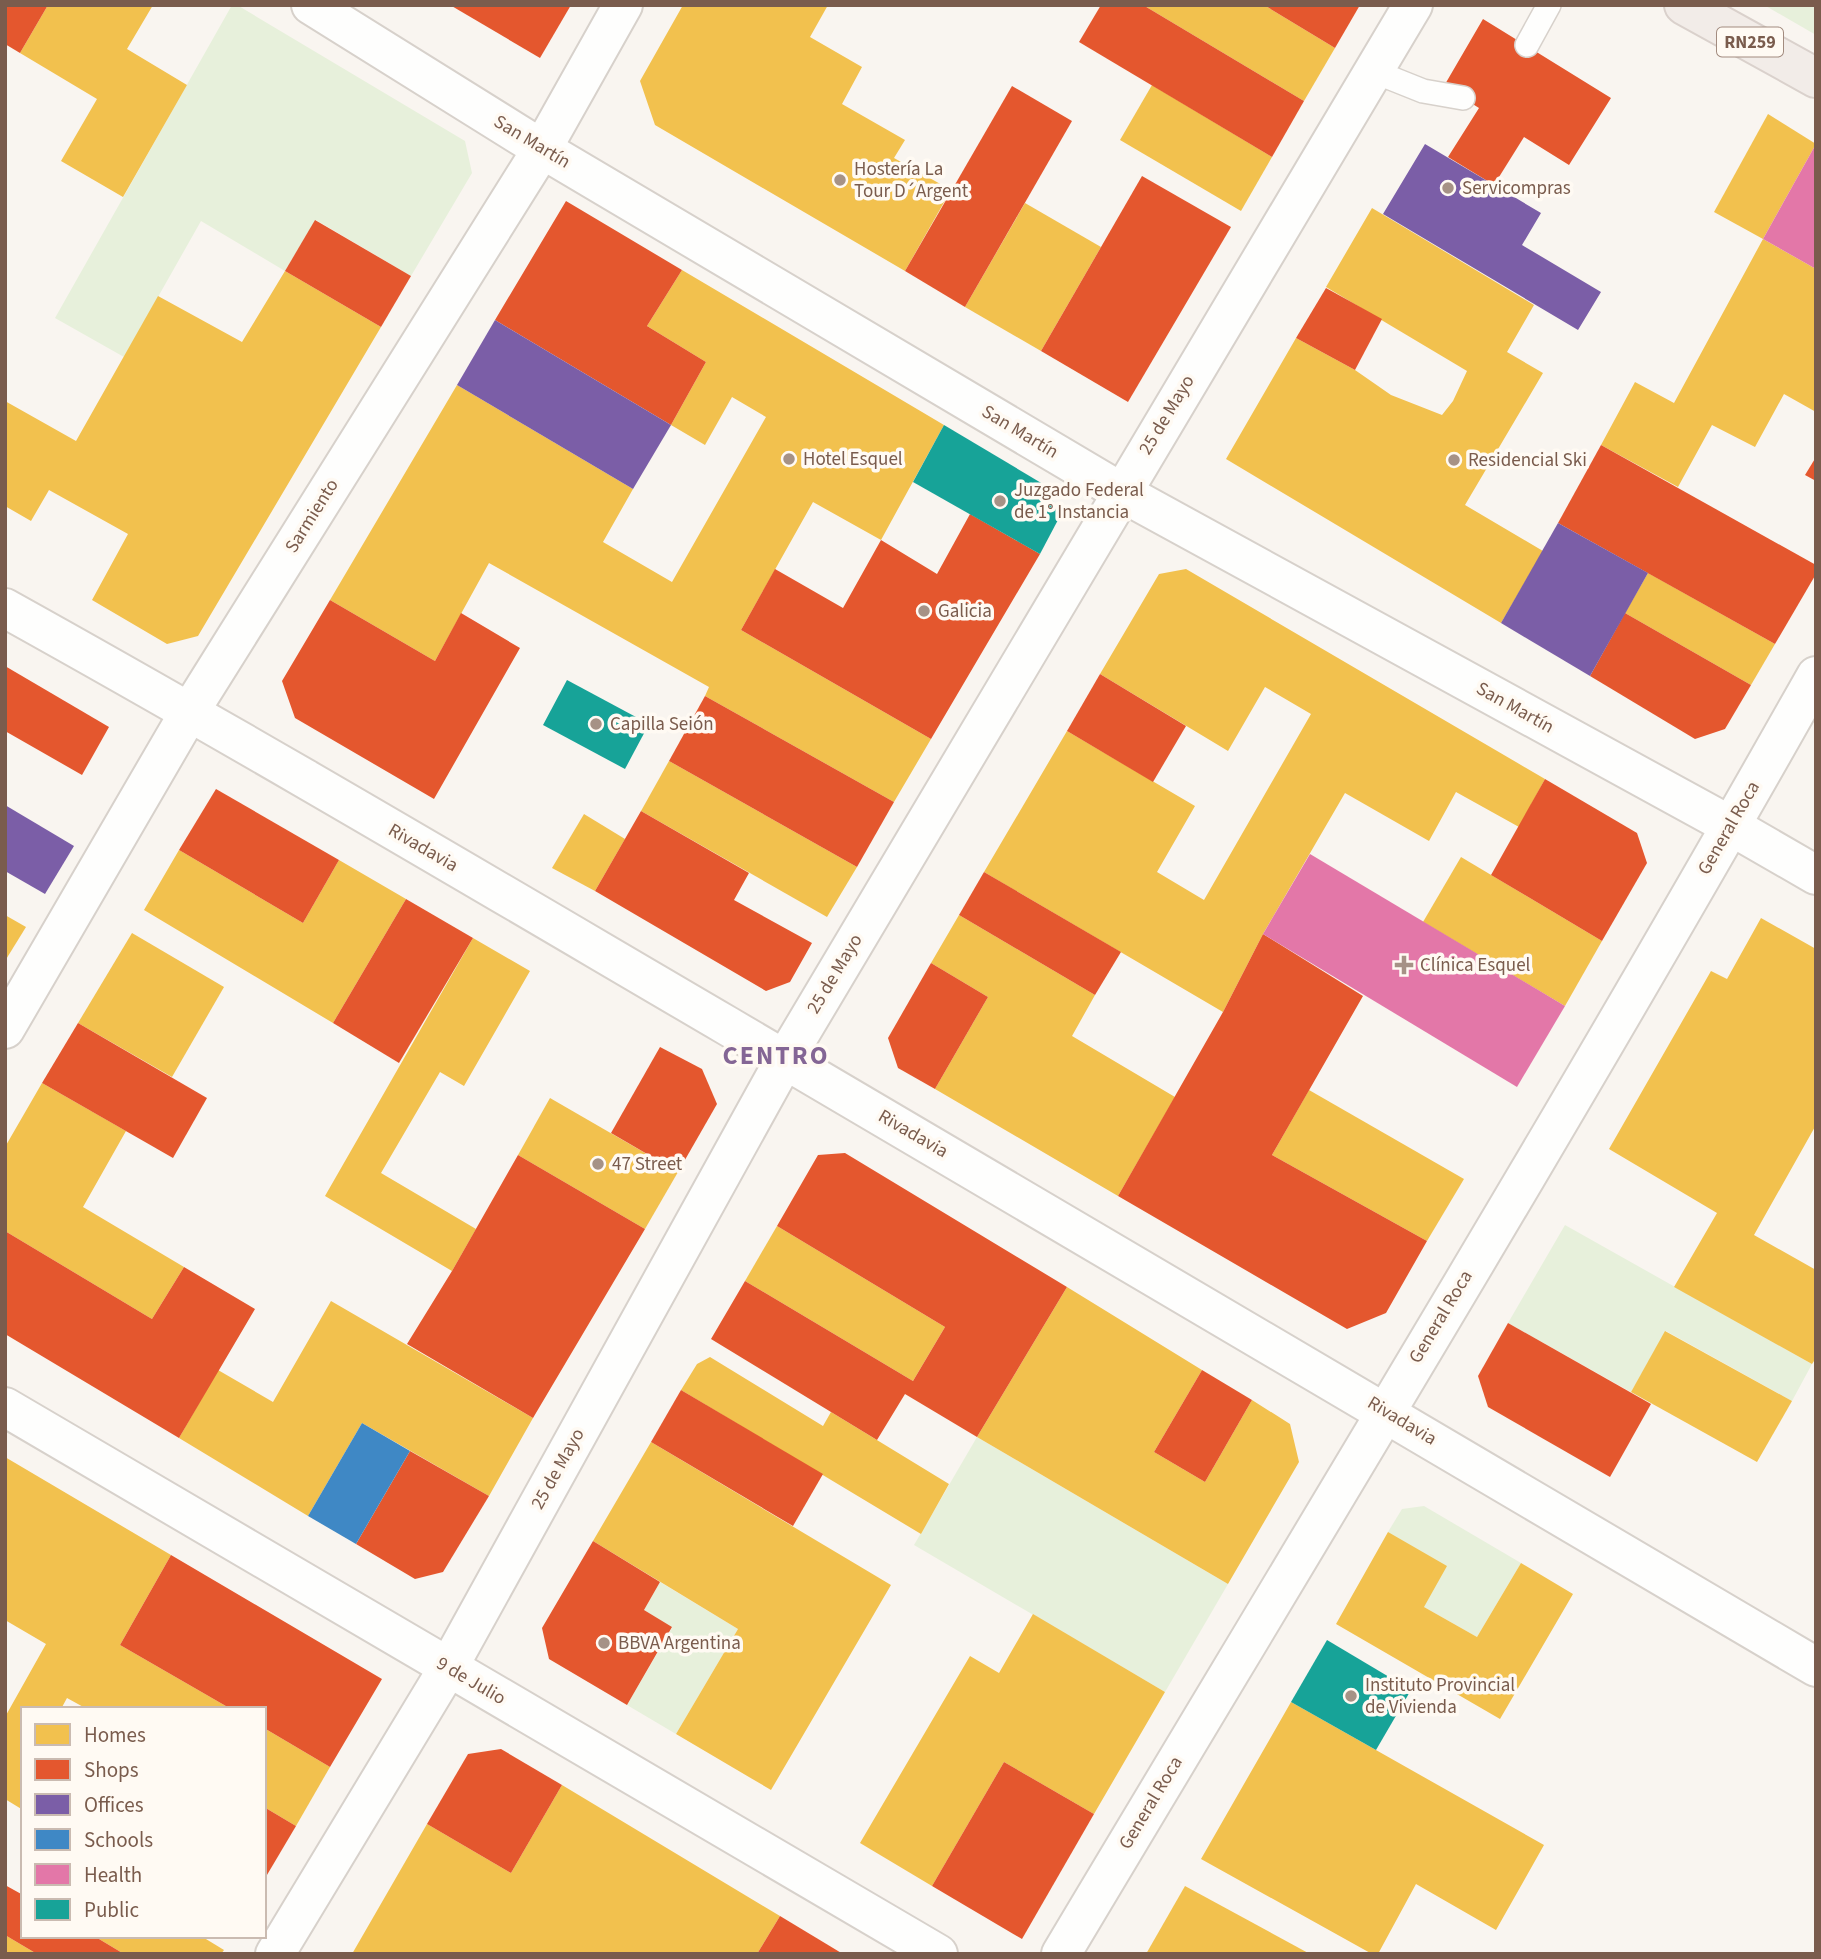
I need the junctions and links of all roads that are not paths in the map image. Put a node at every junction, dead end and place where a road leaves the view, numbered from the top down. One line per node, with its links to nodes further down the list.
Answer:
1 (311, 5): 10 (street, San Martín)
2 (623, 5): 10 (street, Sarmiento)
3 (1413, 5): 7 (street, 25 de Mayo)
4 (1549, 5): 6 (lane)
5 (1684, 5): 8 (highway, RN259)
6 (1527, 46)
7 (1373, 71): 9 (lane); 11 (street, 25 de Mayo)
8 (1816, 78)
9 (1463, 98)
10 (542, 149): 11 (street, San Martín); 14 (street, Sarmiento)
11 (1121, 492): 15 (street, San Martín); 18 (street, 25 de Mayo)
12 (5, 608): 14 (street, Rivadavia)
13 (1816, 676): 15 (street, General Roca)
14 (190, 711): 17 (street, Sarmiento); 18 (street, Rivadavia)
15 (1731, 826): 16 (street, San Martín); 20 (street, General Roca)
16 (1816, 875)
17 (5, 1029)
18 (785, 1059): 20 (street, Rivadavia); 22 (street, 25 de Mayo)
19 (5, 1407): 22 (street, 9 de Julio)
20 (1385, 1411): 21 (street, Rivadavia); 25 (street, General Roca)
21 (1816, 1667)
22 (448, 1668): 23 (street, 25 de Mayo); 24 (street, 9 de Julio)
23 (275, 1954)
24 (938, 1954)
25 (1061, 1954)

